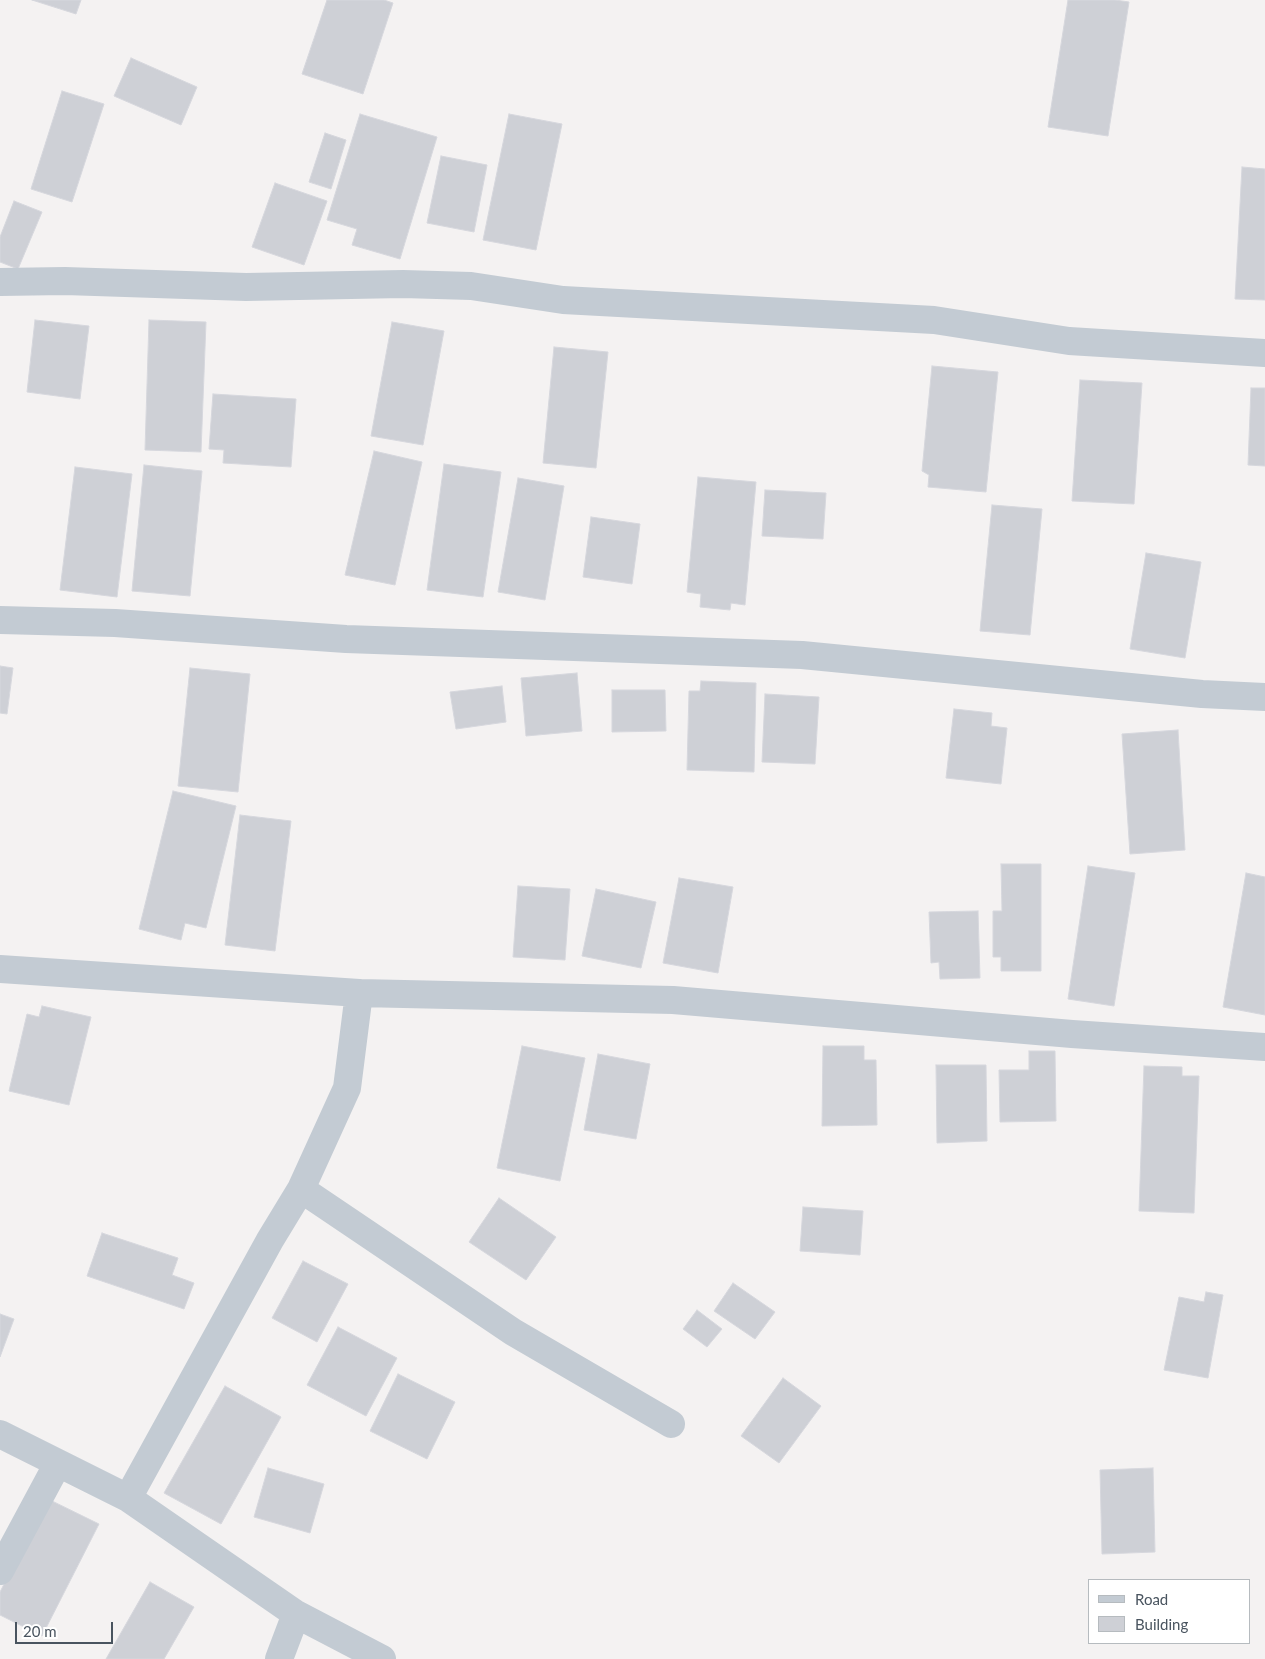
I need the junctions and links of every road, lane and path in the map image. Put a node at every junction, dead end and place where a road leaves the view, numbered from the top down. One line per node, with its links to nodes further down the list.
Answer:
1 (0, 282): 2 (street)
2 (1265, 353)
3 (0, 620): 4 (street)
4 (1265, 697)
5 (0, 969): 6 (street)
6 (359, 994): 7 (street); 8 (street)
7 (1265, 1047)
8 (301, 1189): 9 (street); 12 (street)
9 (671, 1424)
10 (0, 1434): 11 (street)
11 (58, 1462): 12 (street); 13 (street)
12 (128, 1498): 14 (street)
13 (0, 1571)
14 (296, 1614): 15 (street); 16 (street)
15 (280, 1659)
16 (382, 1659)

